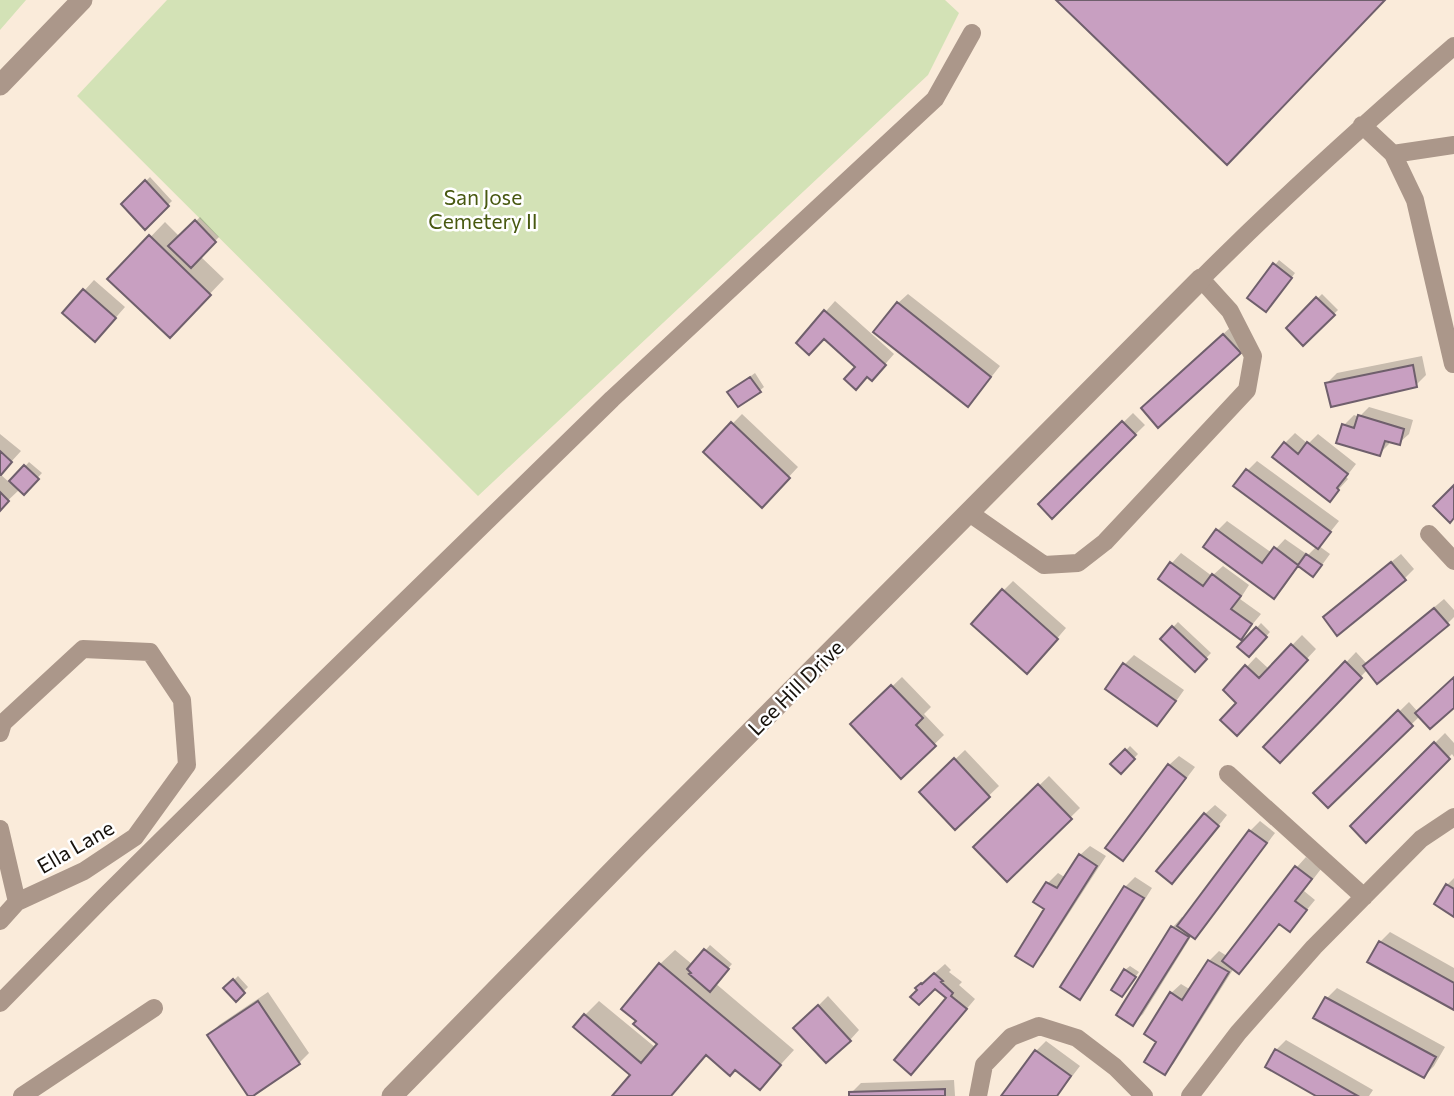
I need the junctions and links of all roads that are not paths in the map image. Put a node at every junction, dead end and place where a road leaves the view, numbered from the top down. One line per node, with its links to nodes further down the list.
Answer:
1 (82, 0): 4 (street)
2 (972, 33): 20 (lane)
3 (1454, 46): 5 (lane)
4 (0, 85)
5 (1362, 125): 7 (lane); 8 (lane)
6 (1454, 145): 7 (lane)
7 (1393, 154): 9 (lane)
8 (1200, 279): 10 (street, Lee Hill Drive); 10 (lane)
9 (1453, 364)
10 (968, 512): 23 (street, Lee Hill Drive)
11 (1429, 534): 12 (lane)
12 (1454, 561)
13 (0, 733): 18 (lane, Ella Lane)
14 (1228, 774): 17 (lane)
15 (1454, 817): 17 (lane)
16 (0, 829): 18 (lane, Ella Lane)
17 (1364, 897): 26 (lane)
18 (17, 902): 19 (lane, Ella Lane)
19 (0, 920)
20 (0, 1003)
21 (153, 1008): 22 (lane)
22 (22, 1096)
23 (392, 1096)
24 (978, 1096): 25 (lane)
25 (1144, 1096)
26 (1190, 1096)

